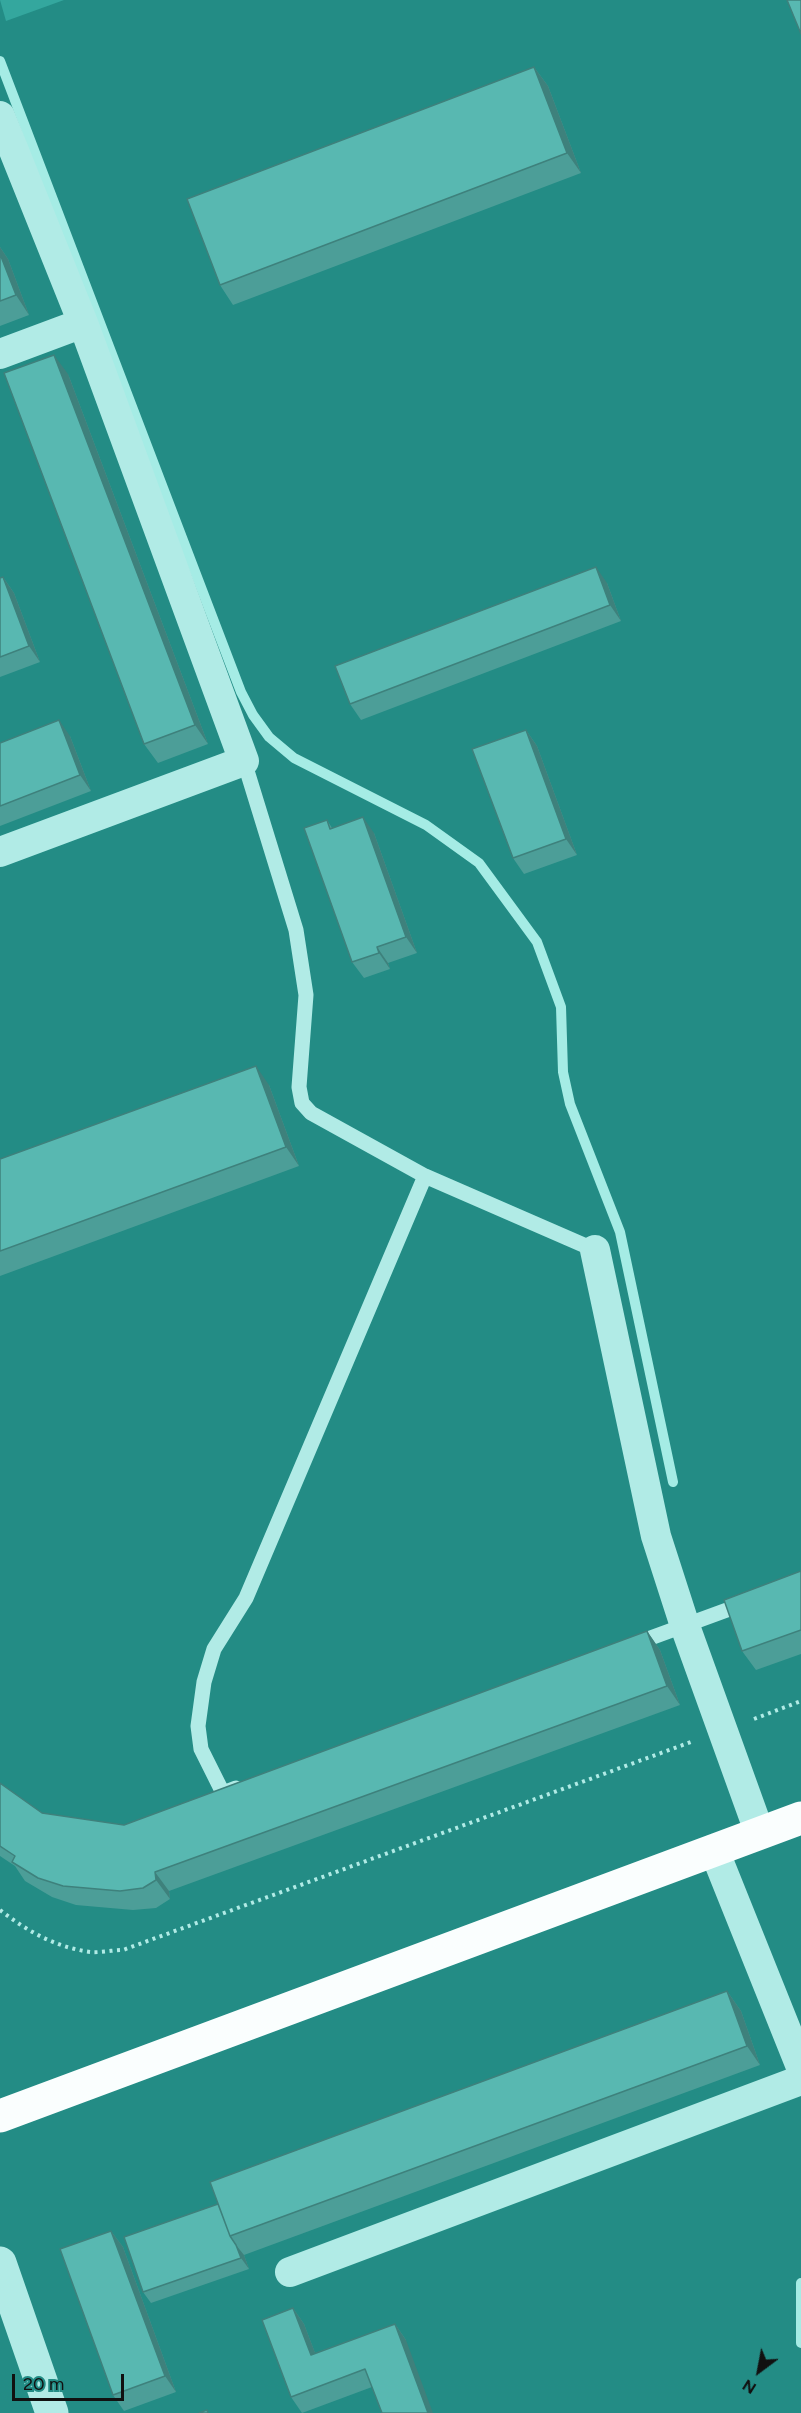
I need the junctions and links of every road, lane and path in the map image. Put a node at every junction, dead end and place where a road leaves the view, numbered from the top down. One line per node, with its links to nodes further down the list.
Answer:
1 (0, 116): 2 (street)
2 (83, 323): 3 (street); 4 (street)
3 (0, 354)
4 (244, 761): 5 (street); 6 (lane)
5 (0, 852)
6 (425, 1176): 7 (lane); 13 (lane)
7 (595, 1250): 9 (street)
8 (759, 1598): 9 (lane)
9 (685, 1626): 10 (lane); 12 (street)
10 (617, 1650)
11 (801, 1701): 12 (path)
12 (722, 1731): 15 (street); 17 (path)
13 (245, 1785)
14 (801, 1818): 15 (highway)
15 (760, 1834): 16 (highway)
16 (714, 1850): 18 (street); 20 (highway)
17 (0, 1910)
18 (801, 2067)
19 (801, 2080): 22 (street)
20 (0, 2116)
21 (0, 2263): 23 (street)
22 (290, 2272)
23 (52, 2413)

